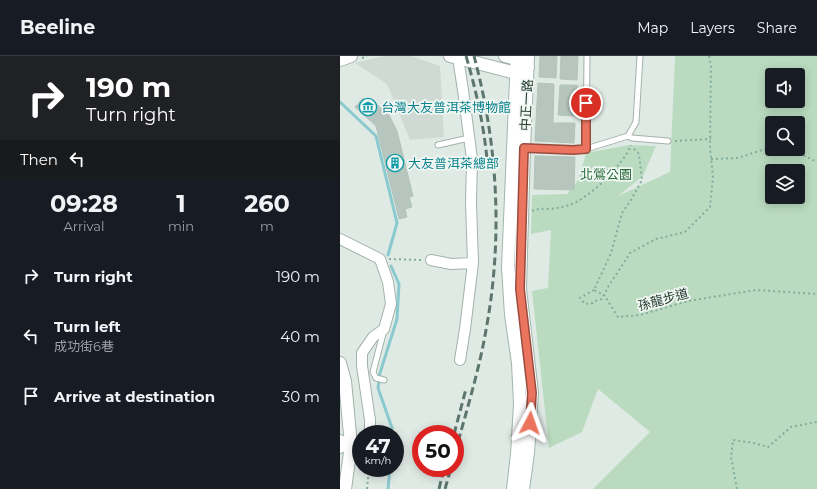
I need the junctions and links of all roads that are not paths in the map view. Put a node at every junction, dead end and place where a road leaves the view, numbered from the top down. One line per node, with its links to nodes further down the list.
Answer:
1 (351, 56): 6 (main road)
2 (505, 56): 7 (main road)
3 (587, 56): 14 (lane)
4 (640, 56): 9 (lane)
5 (454, 57): 8 (main road); 10 (street)
6 (340, 60)
7 (523, 60): 8 (main road, 中正一路); 13 (main road, 中正一路)
8 (516, 73): 26 (main road, 中正一路)
9 (630, 137): 11 (lane); 14 (lane)
10 (469, 138): 12 (lane); 17 (street)
11 (668, 141)
12 (438, 145)
13 (524, 148): 14 (lane); 27 (main road, 中正一路)
14 (586, 149)
15 (340, 239): 18 (street)
16 (431, 260): 17 (street)
17 (473, 263): 19 (street)
18 (384, 329): 21 (lane); 22 (street)
19 (460, 360)
20 (340, 363): 25 (main road)
21 (384, 380)
22 (370, 425)
23 (340, 441): 24 (main road)
24 (340, 447)
25 (345, 489)
26 (513, 489)
27 (523, 489)

